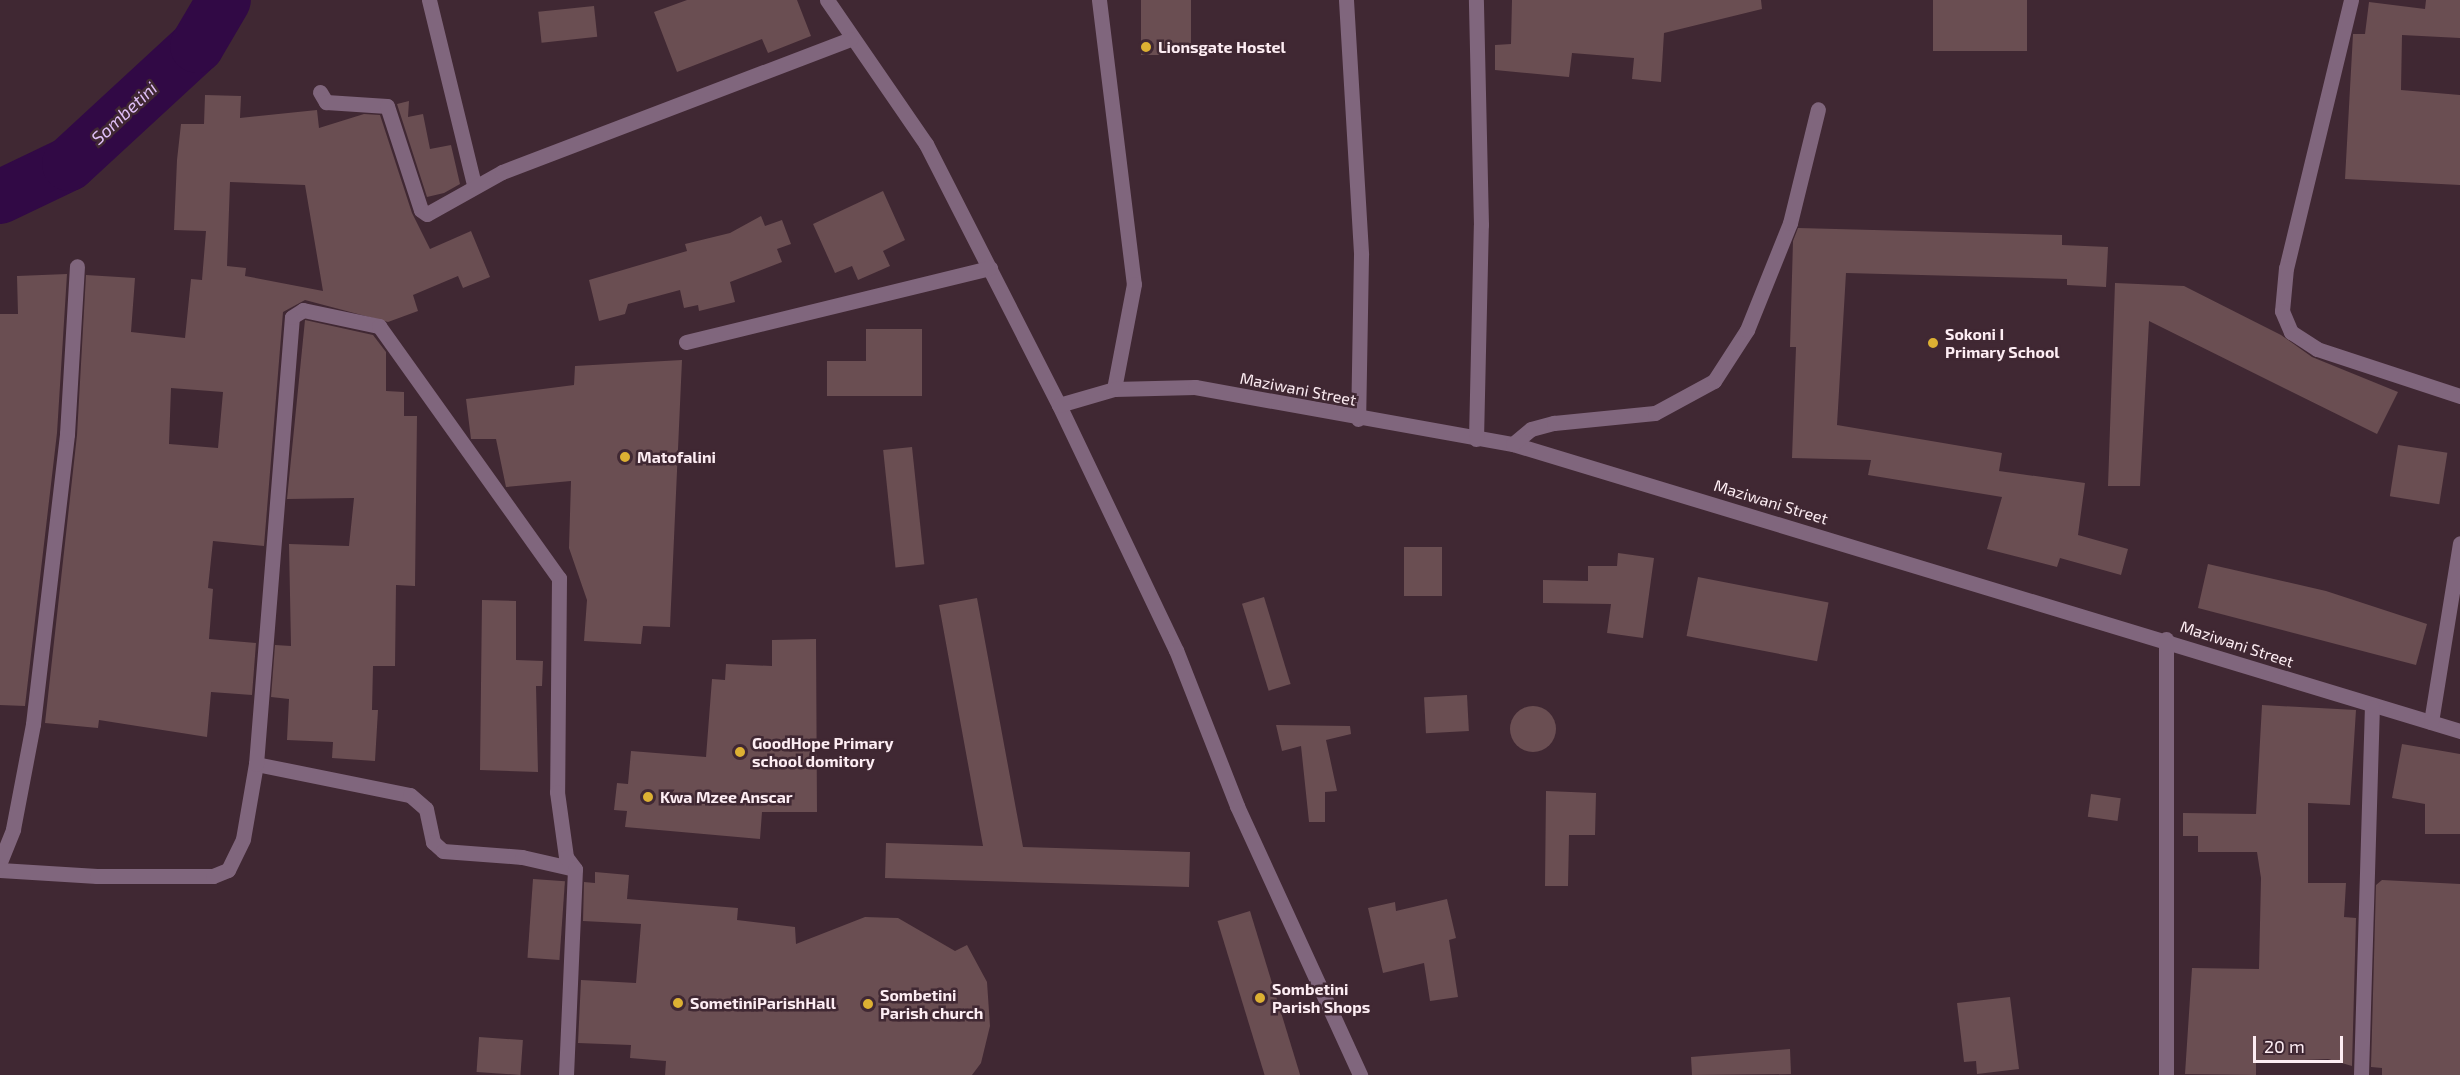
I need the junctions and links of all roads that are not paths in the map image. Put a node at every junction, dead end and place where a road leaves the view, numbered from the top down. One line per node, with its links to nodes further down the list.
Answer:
1 (429, 0): 10 (street)
2 (827, 0): 7 (street)
3 (1099, 0): 14 (street)
4 (1346, 0): 17 (street)
5 (1476, 0): 18 (street)
6 (2351, 0): 15 (street)
7 (850, 39): 10 (street); 12 (street)
8 (320, 92): 10 (street)
9 (1818, 109): 19 (street)
10 (474, 185)
11 (76, 266): 26 (street)
12 (990, 268): 13 (street); 16 (street)
13 (686, 342)
14 (1114, 389): 16 (street, Maziwani Street); 17 (street, Maziwani Street)
15 (2460, 396)
16 (1059, 405): 29 (street)
17 (1358, 420): 18 (street, Maziwani Street)
18 (1476, 439): 19 (street, Maziwani Street)
19 (1513, 444): 21 (street, Maziwani Street)
20 (2460, 543): 23 (street)
21 (2166, 639): 22 (street, Maziwani Street); 30 (street)
22 (2372, 707): 23 (street, Maziwani Street); 31 (street)
23 (2431, 723): 24 (street, Maziwani Street)
24 (2460, 730)
25 (256, 764): 26 (street); 27 (street); 27 (street)
26 (1, 861)
27 (575, 869): 28 (street)
28 (566, 1075)
29 (1360, 1075)
30 (2166, 1075)
31 (2361, 1075)

